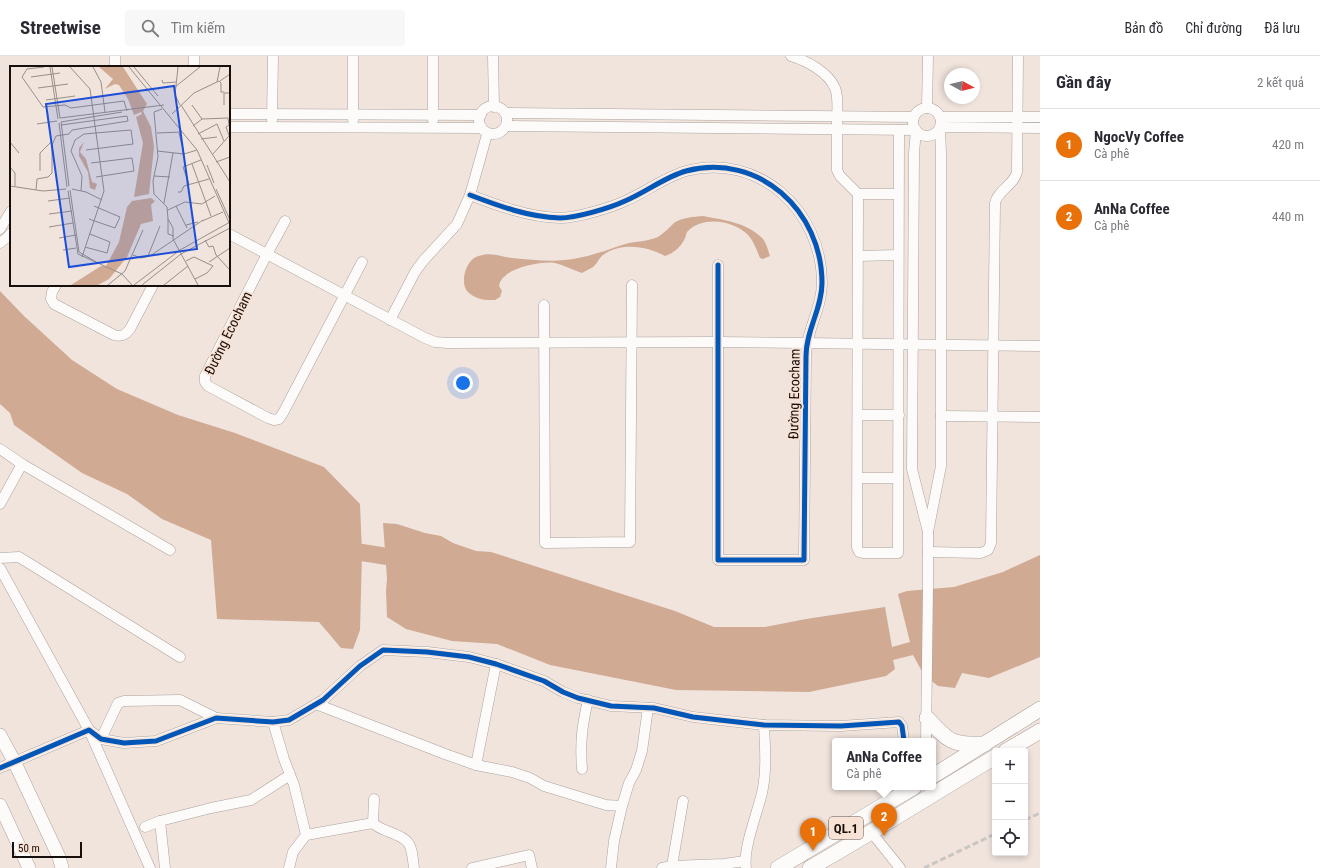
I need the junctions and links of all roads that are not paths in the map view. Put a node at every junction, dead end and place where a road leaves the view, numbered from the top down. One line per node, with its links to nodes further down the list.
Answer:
1 (273, 56): 14 (street)
2 (353, 56): 11 (street)
3 (433, 56): 15 (street)
4 (493, 56): 9 (street)
5 (791, 56): 8 (street)
6 (928, 56): 10 (street)
7 (1018, 56): 20 (street)
8 (804, 58): 17 (street)
9 (494, 107): 12 (street); 16 (street)
10 (927, 108): 18 (street); 19 (street)
11 (353, 113): 14 (street); 15 (street); 25 (street)
12 (506, 113): 17 (street); 22 (street)
13 (230, 114): 14 (street)
14 (272, 114): 24 (street)
15 (433, 114): 16 (street); 26 (street)
16 (481, 115): 27 (street)
17 (837, 116): 18 (street); 31 (street)
18 (914, 116): 33 (street)
19 (940, 117): 20 (street); 28 (street)
20 (1017, 117): 21 (street); 29 (street)
21 (1040, 117)
22 (506, 126): 27 (street); 31 (street)
23 (230, 127): 24 (street)
24 (272, 127): 25 (street)
25 (353, 127): 26 (street)
26 (433, 128): 27 (street)
27 (482, 128)
28 (940, 128): 29 (street); 33 (street); 62 (street)
29 (1017, 128): 30 (street); 63 (street)
30 (1040, 128)
31 (837, 129): 32 (street); 35 (street)
32 (899, 130): 33 (street); 36 (street)
33 (916, 130): 61 (street)
34 (486, 138): 37 (street)
35 (858, 194): 36 (street); 46 (street)
36 (898, 194): 45 (street)
37 (470, 195): 54 (street); 58 (street, Đường Ecocham)
38 (10, 213): 40 (street)
39 (285, 221): 44 (street, Đường Ecocham)
40 (0, 229)
41 (10, 234): 43 (street)
42 (230, 235): 44 (street, Đường Ecocham)
43 (0, 243)
44 (267, 254): 52 (street, Đường Ecocham); 52 (street, Đường Ecocham)
45 (898, 255): 46 (street); 60 (street)
46 (858, 256): 59 (street)
47 (362, 262): 52 (street, Đường Ecocham)
48 (718, 265): 57 (street, Đường Ecocham)
49 (632, 284): 56 (street)
50 (55, 286): 51 (street)
51 (152, 286)
52 (345, 294): 54 (street, Đường Ecocham)
53 (544, 305): 55 (street)
54 (390, 320): 55 (street, Đường Ecocham)
55 (544, 341): 56 (street, Đường Ecocham); 56 (street)
56 (632, 341): 57 (street, Đường Ecocham)
57 (718, 342): 58 (street, Đường Ecocham); 58 (street, Đường Ecocham)
58 (806, 344): 59 (street, Đường Ecocham)
59 (858, 344): 60 (street, Đường Ecocham); 65 (street)
60 (898, 345): 61 (street, Đường Ecocham); 66 (street)
61 (913, 345): 62 (street, Đường Ecocham); 75 (street)
62 (941, 345): 63 (street, Đường Ecocham); 67 (street)
63 (994, 346): 64 (street, Đường Ecocham); 68 (street)
64 (1040, 346)
65 (858, 415): 66 (street); 72 (street)
66 (898, 415): 73 (street)
67 (941, 416): 68 (street); 75 (street)
68 (993, 416): 69 (street); 77 (street)
69 (1040, 417)
70 (0, 449): 71 (street)
71 (22, 464): 74 (street); 76 (street)
72 (858, 478): 73 (street); 73 (street)
73 (898, 478)
74 (0, 504)
75 (928, 532): 77 (street)
76 (170, 550)
77 (928, 552): 87 (street)
78 (0, 558): 80 (street)
79 (0, 568): 90 (street)
80 (180, 656)
81 (496, 664): 82 (street); 83 (street); 100 (street)
82 (588, 700): 84 (street); 102 (street)
83 (316, 704): 88 (street); 100 (street)
84 (651, 708): 89 (street); 111 (street)
85 (1040, 709): 96 (highway)
86 (216, 718): 88 (street); 95 (street); 95 (street)
87 (927, 718): 94 (street); 96 (highway)
88 (273, 722): 104 (street)
89 (764, 725): 93 (street); 117 (street)
90 (89, 730): 95 (street); 99 (street); 121 (street)
91 (1040, 731): 97 (highway)
92 (0, 735): 99 (main road)
93 (904, 738)
94 (926, 738)
95 (101, 740)
96 (986, 744): 103 (highway)
97 (1011, 748)
98 (992, 759): 105 (highway, QL.1)
99 (14, 761): 101 (street); 120 (main road)
100 (476, 765): 111 (street)
101 (0, 768)
102 (582, 769)
103 (936, 774)
104 (290, 775): 112 (street); 116 (street)
105 (936, 787)
106 (908, 790): 128 (highway, QL.1)
107 (931, 790): 115 (highway, QL.1)
108 (374, 799): 113 (street)
109 (683, 801): 118 (street)
110 (0, 805): 119 (main road)
111 (622, 806): 127 (street)
112 (160, 821): 114 (street); 122 (street)
113 (373, 823): 116 (street); 124 (street)
114 (145, 827)
115 (872, 833): 129 (highway, QL.1); 130 (street)
116 (306, 835): 123 (street)
117 (746, 864): 118 (street)
118 (667, 867)
119 (29, 868)
120 (62, 868)
121 (150, 868)
122 (165, 868)
123 (289, 868)
124 (414, 868)
125 (472, 868): 126 (street)
126 (532, 868)
127 (611, 868)
128 (778, 868)
129 (810, 868)
130 (900, 868)

